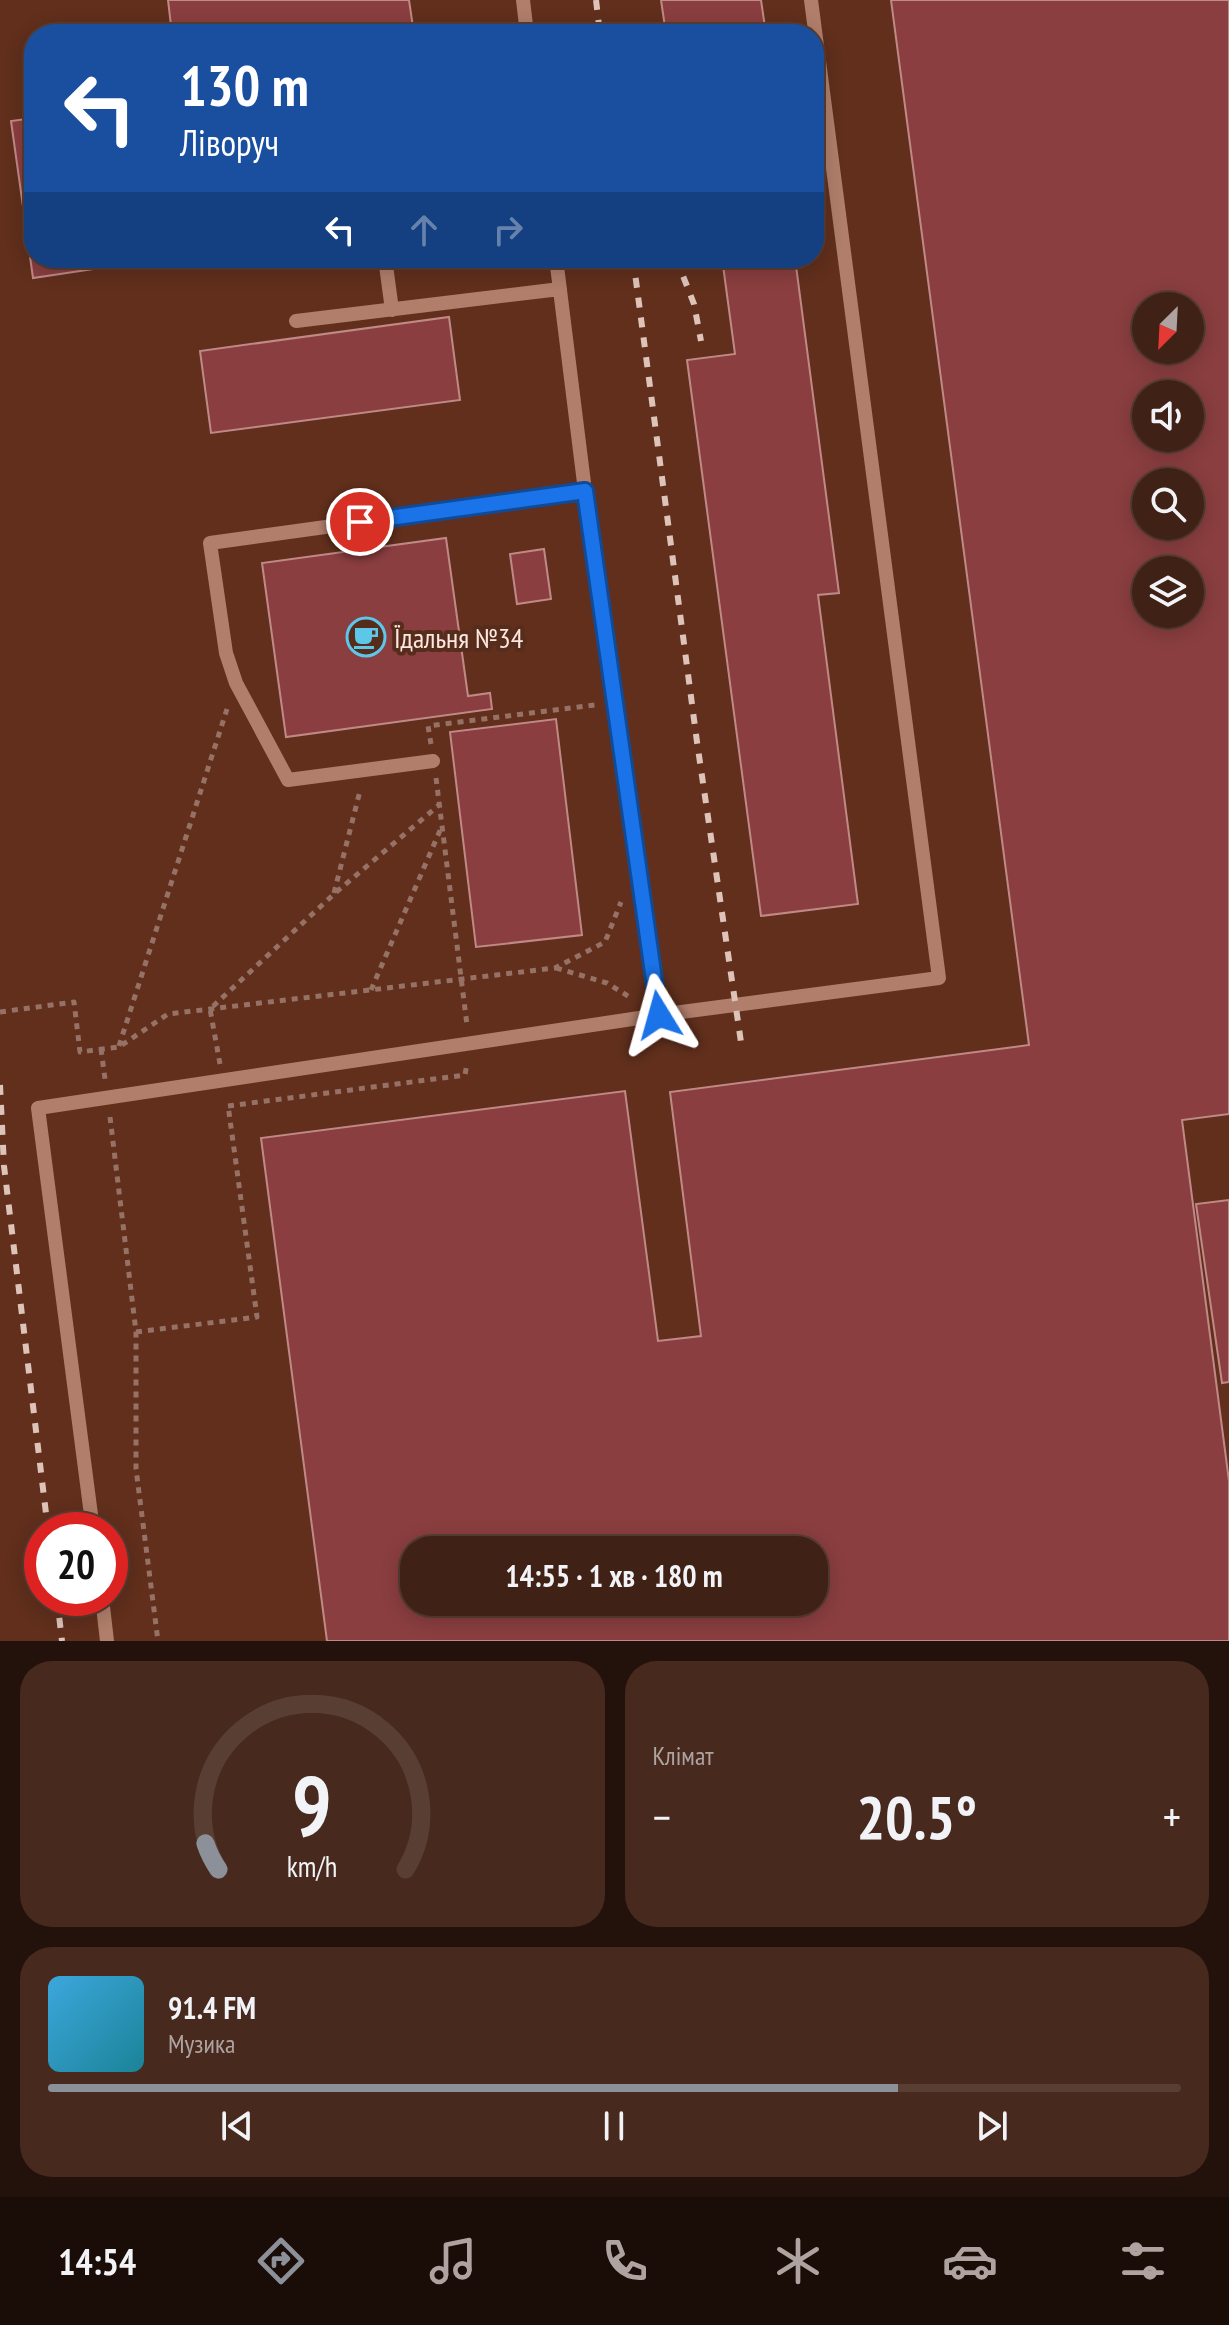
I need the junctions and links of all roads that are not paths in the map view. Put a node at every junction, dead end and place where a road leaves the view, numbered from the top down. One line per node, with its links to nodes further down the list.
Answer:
1 (523, 0): 3 (lane)
2 (811, 0): 4 (lane)
3 (526, 24)
4 (814, 24)
5 (824, 99): 13 (lane)
6 (386, 268): 9 (lane)
7 (557, 268): 8 (lane)
8 (560, 289): 9 (lane); 11 (lane)
9 (392, 310): 10 (lane)
10 (296, 321)
11 (585, 491): 12 (lane); 13 (lane)
12 (433, 761)
13 (659, 1015): 14 (lane)
14 (91, 1512)
15 (104, 1616): 16 (lane)
16 (107, 1641)

